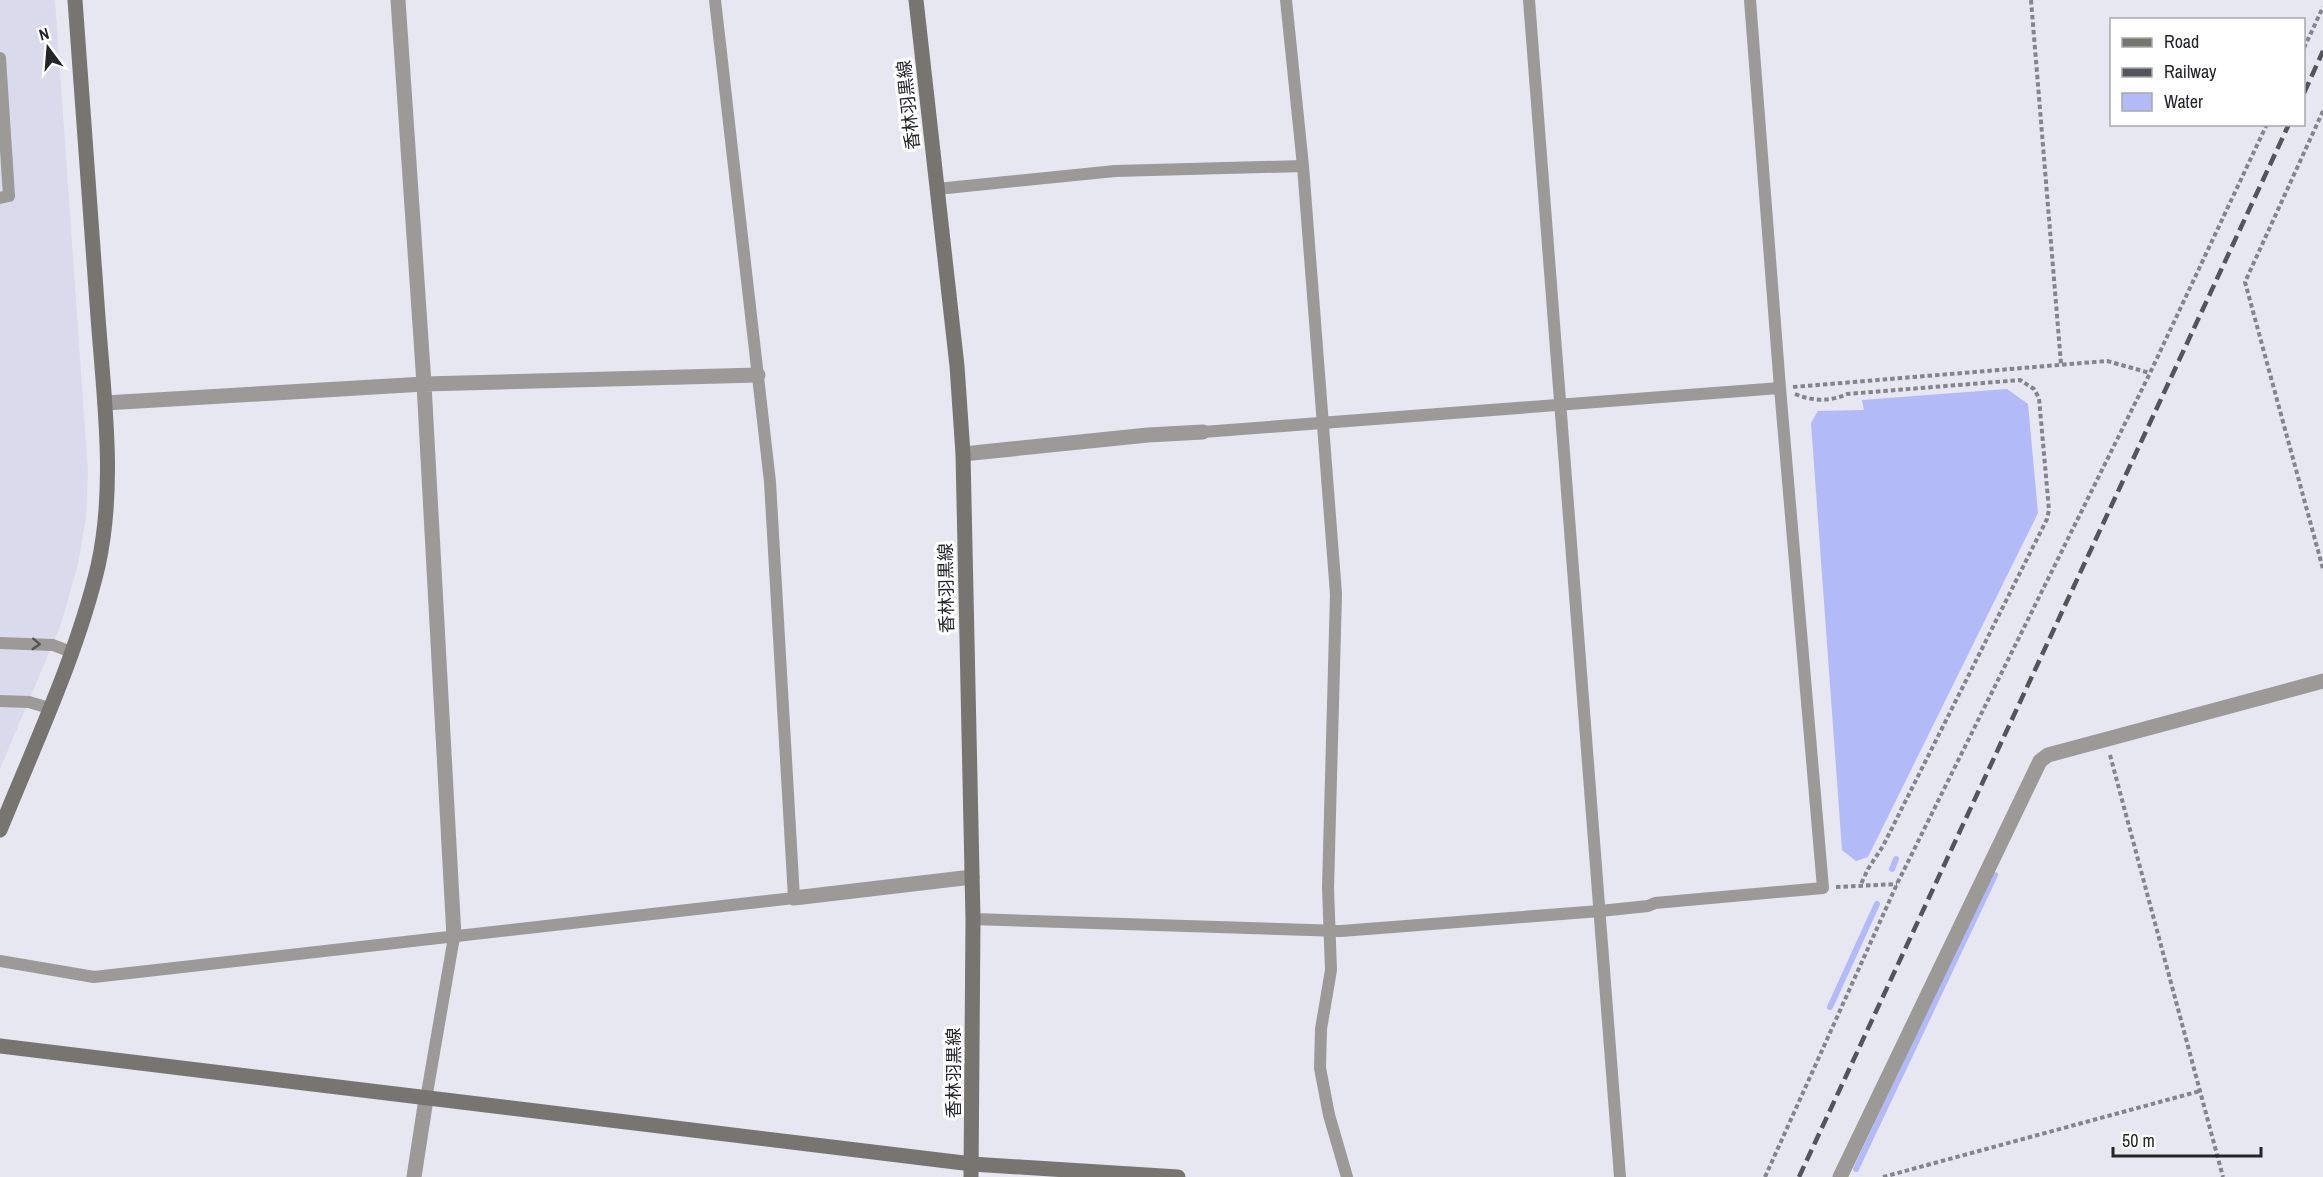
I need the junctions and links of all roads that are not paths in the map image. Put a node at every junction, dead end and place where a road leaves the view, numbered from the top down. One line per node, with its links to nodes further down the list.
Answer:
1 (75, 0): 15 (street)
2 (398, 0): 13 (street)
3 (715, 0): 12 (lane)
4 (916, 0): 10 (street, 香林羽黒線)
5 (1286, 0): 9 (lane)
6 (1529, 0): 16 (lane)
7 (1750, 0): 14 (lane)
8 (0, 58): 11 (lane)
9 (1303, 166): 10 (lane); 17 (lane)
10 (937, 189): 19 (street, 香林羽黒線)
11 (0, 198)
12 (758, 375): 13 (street); 27 (lane)
13 (423, 384): 15 (street); 31 (street)
14 (1780, 388): 16 (lane); 28 (lane)
15 (105, 403): 21 (street)
16 (1559, 405): 17 (lane); 28 (lane)
17 (1324, 423): 18 (lane); 30 (lane)
18 (1203, 432): 19 (street)
19 (963, 454): 26 (street, 香林羽黒線)
20 (0, 644): 21 (lane, one-way to 21)
21 (71, 652): 24 (street)
22 (2323, 681): 40 (street)
23 (0, 701): 24 (lane)
24 (49, 708): 25 (street)
25 (0, 830)
26 (972, 877): 27 (street); 29 (street, 香林羽黒線)
27 (794, 898): 31 (lane)
28 (1600, 911): 30 (lane); 39 (lane)
29 (973, 919): 30 (lane); 35 (street, 香林羽黒線)
30 (1330, 931): 38 (lane)
31 (454, 937): 32 (lane); 34 (lane)
32 (0, 962)
33 (0, 1046): 34 (street)
34 (426, 1099): 35 (street); 36 (street)
35 (971, 1171): 37 (street)
36 (414, 1177)
37 (1178, 1177)
38 (1347, 1177)
39 (1620, 1177)
40 (1840, 1177)

